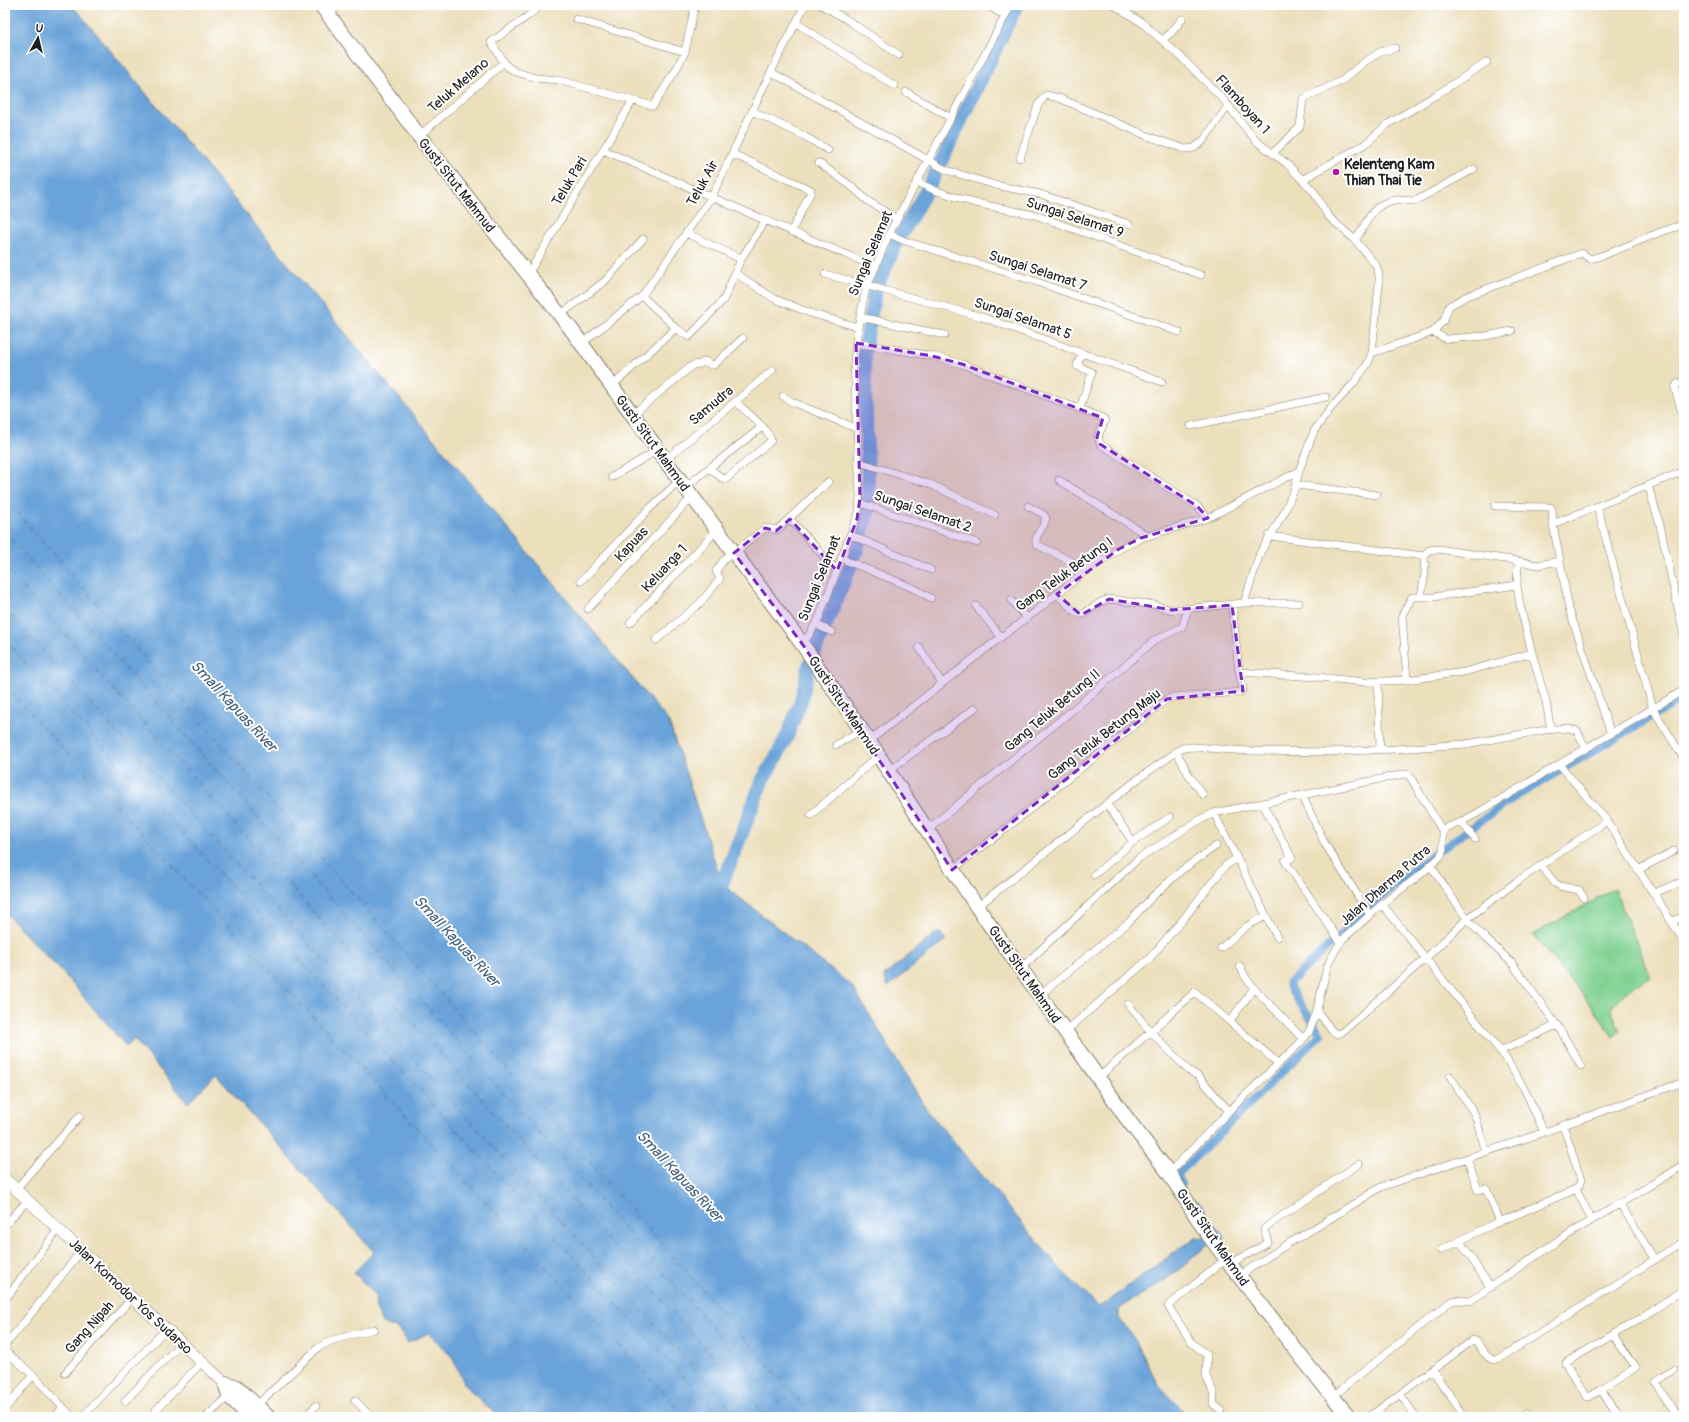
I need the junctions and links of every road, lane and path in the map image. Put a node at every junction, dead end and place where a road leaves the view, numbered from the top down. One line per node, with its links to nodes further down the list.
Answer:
1 (541, 5): 18 (street, Teluk Melano)
2 (696, 5): 16 (street)
3 (805, 5): 13 (street, Teluk Air)
4 (821, 5): 17 (street)
5 (987, 5): 10 (street)
6 (1011, 5): 10 (street, Sungai Selamat)
7 (1114, 5): 8 (street, Flamboyan 1)
8 (1123, 7): 14 (street, Flamboyan 1)
9 (329, 9): 27 (highway, Gusti Situt Mahmud)
10 (1005, 16): 26 (street, Sungai Selamat)
11 (576, 19): 16 (street)
12 (1182, 19): 14 (street)
13 (796, 23): 20 (street, Teluk Air); 21 (street)
14 (1162, 40): 24 (street, Flamboyan 1)
15 (1395, 48): 30 (street)
16 (685, 52): 23 (street)
17 (900, 55)
18 (504, 62): 23 (street); 27 (street, Teluk Melano)
19 (1487, 62): 36 (street)
20 (771, 72): 25 (street, Teluk Air); 33 (street)
21 (895, 86)
22 (906, 92): 26 (street)
23 (632, 102): 28 (street, Teluk Pari)
24 (1228, 106): 30 (street, Flamboyan 1); 32 (street)
25 (752, 111): 29 (street); 31 (street, Teluk Air)
26 (951, 118): 33 (street, Sungai Selamat)
27 (419, 136): 51 (highway, Gusti Situt Mahmud)
28 (603, 150): 38 (street); 51 (street, Teluk Pari)
29 (828, 150)
30 (1274, 153): 36 (street, Flamboyan 1)
31 (733, 154): 38 (street, Teluk Air); 43 (street)
32 (1020, 158)
33 (932, 162): 37 (street, Sungai Selamat); 41 (street)
34 (819, 163): 39 (street)
35 (1474, 169): 47 (street)
36 (1302, 180): 47 (street, Flamboyan 1)
37 (917, 182): 39 (street, Sungai Selamat); 53 (street, Sungai Selamat 9)
38 (712, 196): 40 (street); 44 (street, Teluk Air)
39 (897, 219): 45 (street, Sungai Selamat)
40 (765, 221): 43 (street); 48 (street)
41 (1129, 224)
42 (1684, 225): 62 (street)
43 (791, 232): 49 (street)
44 (686, 233): 48 (street); 55 (street, Teluk Air)
45 (892, 236): 49 (street, Sungai Selamat); 61 (street, Sungai Selamat 7)
46 (643, 239): 56 (street)
47 (1355, 240): 68 (street, Flamboyan 1)
48 (741, 259): 50 (street)
49 (876, 267): 54 (street, Sungai Selamat)
50 (735, 273): 58 (street); 59 (street)
51 (528, 274): 56 (highway, Gusti Situt Mahmud)
52 (825, 274): 54 (street, Sungai Selamat 5)
53 (1202, 275)
54 (870, 286): 57 (street, Sungai Selamat); 67 (street, Sungai Selamat 5)
55 (642, 296): 59 (street); 65 (street, Teluk Air)
56 (560, 315): 65 (highway, Gusti Situt Mahmud)
57 (863, 318): 58 (street, Sungai Selamat); 63 (street)
58 (858, 327): 66 (street, Sungai Selamat)
59 (676, 328): 72 (street)
60 (1512, 331): 62 (street)
61 (1179, 332)
62 (1433, 332): 68 (street)
63 (945, 335)
64 (744, 338): 77 (street)
65 (581, 344): 72 (highway, Gusti Situt Mahmud)
66 (859, 344): 75 (street); 81 (street, Sungai Selamat)
67 (1082, 353): 71 (street, Sungai Selamat 5); 75 (street)
68 (1372, 353): 76 (street)
69 (773, 370): 74 (street, Samudra)
70 (1684, 381): 78 (street)
71 (1162, 382)
72 (612, 386): 77 (highway, Gusti Situt Mahmud)
73 (783, 396): 81 (street)
74 (736, 402): 80 (street); 82 (street, Samudra)
75 (1080, 408): 99 (street)
76 (1331, 408): 79 (street); 85 (street)
77 (632, 414): 82 (highway, Gusti Situt Mahmud)
78 (1684, 420)
79 (1191, 426)
80 (762, 427): 84 (street); 84 (street)
81 (858, 429): 83 (street, Sungai Selamat)
82 (662, 455): 87 (street, Samudra); 92 (highway, Gusti Situt Mahmud)
83 (861, 463): 94 (street, Sungai Selamat); 98 (street)
84 (709, 468): 92 (street)
85 (1299, 471): 90 (street); 99 (street, Gang Teluk Betung I)
86 (1684, 471): 91 (street)
87 (612, 477)
88 (1059, 480): 104 (street)
89 (828, 482): 100 (street)
90 (1296, 485): 93 (street); 105 (street)
91 (1648, 485): 97 (street); 129 (street)
92 (686, 488): 102 (highway, Gusti Situt Mahmud); 115 (street); 125 (street, Kapuas)
93 (1377, 495)
94 (862, 504): 103 (street, Sungai Selamat); 106 (street, Sungai Selamat 2)
95 (1028, 506): 114 (street)
96 (1495, 506): 101 (street)
97 (1597, 506): 101 (street); 141 (street)
98 (995, 515)
99 (1208, 518): 104 (street, Gang Teluk Betung I)
100 (790, 519): 107 (street); 113 (street)
101 (1553, 524): 111 (street)
102 (717, 530): 107 (highway, Gusti Situt Mahmud); 128 (street, Keluarga 1)
103 (853, 536): 109 (street, Sungai Selamat); 112 (street)
104 (1148, 536): 114 (street, Gang Teluk Betung I)
105 (1269, 536): 108 (street); 121 (street)
106 (977, 543)
107 (733, 552): 131 (street); 132 (highway, Gusti Situt Mahmud)
108 (1424, 556): 110 (street); 118 (street)
109 (845, 559): 113 (street, Sungai Selamat); 119 (street)
110 (1518, 561): 111 (street); 116 (street)
111 (1560, 561): 143 (street)
112 (931, 570)
113 (837, 571): 132 (street, Sungai Selamat)
114 (1084, 572): 117 (street, Gang Teluk Betung I)
115 (581, 581)
116 (1517, 585): 118 (street); 134 (street)
117 (1057, 594): 126 (street); 127 (street, Gang Teluk Betung I)
118 (1421, 597): 136 (street)
119 (931, 598)
120 (1011, 600): 127 (street)
121 (1244, 603): 122 (street); 123 (street)
122 (1299, 603)
123 (1232, 605): 126 (street); 135 (street)
124 (976, 606): 130 (street)
125 (588, 609)
126 (1188, 609): 162 (street, Gang Teluk Betung II)
127 (1027, 618): 130 (street, Gang Teluk Betung I)
128 (630, 623)
129 (1684, 636)
130 (1001, 637): 138 (street, Gang Teluk Betung I)
131 (656, 640)
132 (804, 647): 144 (highway, Gusti Situt Mahmud)
133 (919, 647): 138 (street)
134 (1532, 653): 136 (street); 142 (street)
135 (1239, 672): 137 (street); 171 (street, Gang Teluk Betung Maju)
136 (1407, 680): 137 (street)
137 (1378, 682): 146 (street)
138 (942, 683): 144 (street, Gang Teluk Betung I)
139 (1684, 690): 141 (street)
140 (975, 708): 152 (street)
141 (1655, 713): 143 (street); 150 (street)
142 (1551, 730): 146 (street); 147 (street)
143 (1611, 734): 147 (street)
144 (865, 736): 145 (street, Gang Teluk Betung I); 149 (highway, Gusti Situt Mahmud)
145 (836, 745)
146 (1380, 749): 148 (street)
147 (1586, 749): 151 (street)
148 (1176, 751): 153 (street); 156 (street)
149 (878, 756): 152 (highway, Gusti Situt Mahmud); 158 (street)
150 (1684, 760)
151 (1563, 768): 160 (street); 161 (street)
152 (888, 771): 162 (highway, Gusti Situt Mahmud)
153 (1203, 795)
154 (1302, 795): 155 (street); 163 (street); 179 (street)
155 (1262, 803): 157 (street); 185 (street)
156 (1106, 804): 165 (street); 178 (street)
157 (1214, 813): 168 (street); 190 (street)
158 (810, 815)
159 (1170, 817): 165 (street)
160 (1607, 822): 170 (street); 172 (street)
161 (1465, 827): 163 (street); 164 (street)
162 (926, 831): 171 (highway, Gusti Situt Mahmud)
163 (1443, 832): 169 (street, Jalan Dharma Putra)
164 (1475, 840)
165 (1133, 842): 173 (street)
166 (1216, 846): 192 (street)
167 (1674, 851): 172 (street)
168 (1237, 858): 180 (street); 197 (street)
169 (1430, 865): 177 (street, Jalan Dharma Putra); 182 (street)
170 (1541, 866): 176 (street); 182 (street)
171 (952, 870): 178 (highway, Gusti Situt Mahmud)
172 (1638, 870): 175 (street)
173 (1094, 876)
174 (1684, 881): 175 (street)
175 (1654, 893): 183 (street)
176 (1584, 898)
177 (1382, 904): 179 (street, Jalan Dharma Putra); 188 (street)
178 (977, 907): 190 (highway, Gusti Situt Mahmud)
179 (1370, 915): 185 (street, Jalan Dharma Putra)
180 (1266, 916): 184 (street); 187 (street)
181 (1684, 917): 183 (street)
182 (1467, 919): 188 (street); 196 (street)
183 (1672, 921): 186 (street)
184 (1278, 937)
185 (1340, 941): 194 (street, Jalan Dharma Putra)
186 (1684, 941)
187 (1220, 948)
188 (1426, 958): 194 (street); 200 (street)
189 (1240, 966): 191 (street)
190 (1021, 968): 192 (highway, Gusti Situt Mahmud)
191 (1254, 988): 195 (street); 199 (street)
192 (1040, 995): 197 (highway, Gusti Situt Mahmud)
193 (1128, 1004): 198 (street)
194 (1317, 1013): 199 (street, Jalan Dharma Putra)
195 (1230, 1021): 198 (street); 201 (street)
196 (1558, 1025): 200 (street); 202 (street)
197 (1066, 1031): 204 (highway, Gusti Situt Mahmud)
198 (1152, 1032): 204 (street); 206 (street)
199 (1303, 1039): 201 (street, Jalan Dharma Putra)
200 (1500, 1051): 209 (street)
201 (1279, 1064): 206 (street, Jalan Dharma Putra)
202 (1581, 1066)
203 (1450, 1076): 210 (street)
204 (1098, 1078): 214 (highway, Gusti Situt Mahmud)
205 (1684, 1082): 208 (street)
206 (1229, 1111): 214 (street, Jalan Dharma Putra)
207 (80, 1116): 216 (street)
208 (1563, 1125): 209 (street); 217 (street)
209 (1544, 1132): 210 (street)
210 (1486, 1152): 211 (street)
211 (1467, 1158): 221 (street); 230 (street)
212 (1359, 1164): 228 (street)
213 (1684, 1164): 219 (street)
214 (1169, 1173): 228 (highway, Gusti Situt Mahmud)
215 (5, 1179): 216 (street, Jalan Komodor Yos Sudarso)
216 (16, 1189): 218 (street, Jalan Komodor Yos Sudarso)
217 (1576, 1189): 220 (street); 221 (street)
218 (28, 1200): 222 (street); 223 (street, Jalan Komodor Yos Sudarso)
219 (1620, 1204): 220 (street); 229 (street)
220 (1592, 1220): 231 (street)
221 (1500, 1222): 224 (street)
222 (5, 1225)
223 (59, 1228): 226 (street, Jalan Komodor Yos Sudarso); 234 (street)
224 (1460, 1241): 227 (street); 231 (street)
225 (1684, 1241): 229 (street)
226 (82, 1250): 233 (street, Jalan Komodor Yos Sudarso); 239 (street)
227 (1441, 1250)
228 (1226, 1258): 230 (highway, Gusti Situt Mahmud); 255 (street)
229 (1655, 1260): 243 (street)
230 (1239, 1276): 249 (highway, Gusti Situt Mahmud)
231 (1490, 1287): 249 (street)
232 (1684, 1289): 237 (street)
233 (132, 1298): 235 (street, Jalan Komodor Yos Sudarso); 244 (street, Gang Nipah)
234 (5, 1300)
235 (166, 1329): 238 (street, Jalan Komodor Yos Sudarso); 260 (street)
236 (374, 1329): 257 (street)
237 (1613, 1336): 247 (street); 247 (street)
238 (181, 1343): 241 (street, Jalan Komodor Yos Sudarso); 251 (street)
239 (5, 1345)
240 (5, 1351): 245 (street)
241 (202, 1362): 246 (street, Jalan Komodor Yos Sudarso); 256 (street)
242 (1675, 1369): 270 (street)
243 (1432, 1370): 248 (street); 268 (street)
244 (65, 1373)
245 (33, 1375): 253 (street); 254 (street)
246 (227, 1389): 257 (highway, Jalan Komodor Yos Sudarso); 261 (street)
247 (1601, 1390): 269 (street)
248 (1400, 1394): 266 (street); 267 (street)
249 (1332, 1397): 265 (highway, Gusti Situt Mahmud)
250 (355, 1400): 264 (street)
251 (125, 1401)
252 (316, 1406): 263 (street)
253 (63, 1407): 258 (street); 259 (street)
254 (5, 1409)
255 (1221, 1410)
256 (155, 1411)
257 (249, 1413): 262 (highway, Jalan Komodor Yos Sudarso)
258 (55, 1417)
259 (72, 1417)
260 (82, 1417)
261 (206, 1417)
262 (268, 1417)
263 (304, 1417)
264 (371, 1417)
265 (1350, 1417)
266 (1369, 1417)
267 (1416, 1417)
268 (1465, 1417)
269 (1618, 1417)
270 (1679, 1417)

